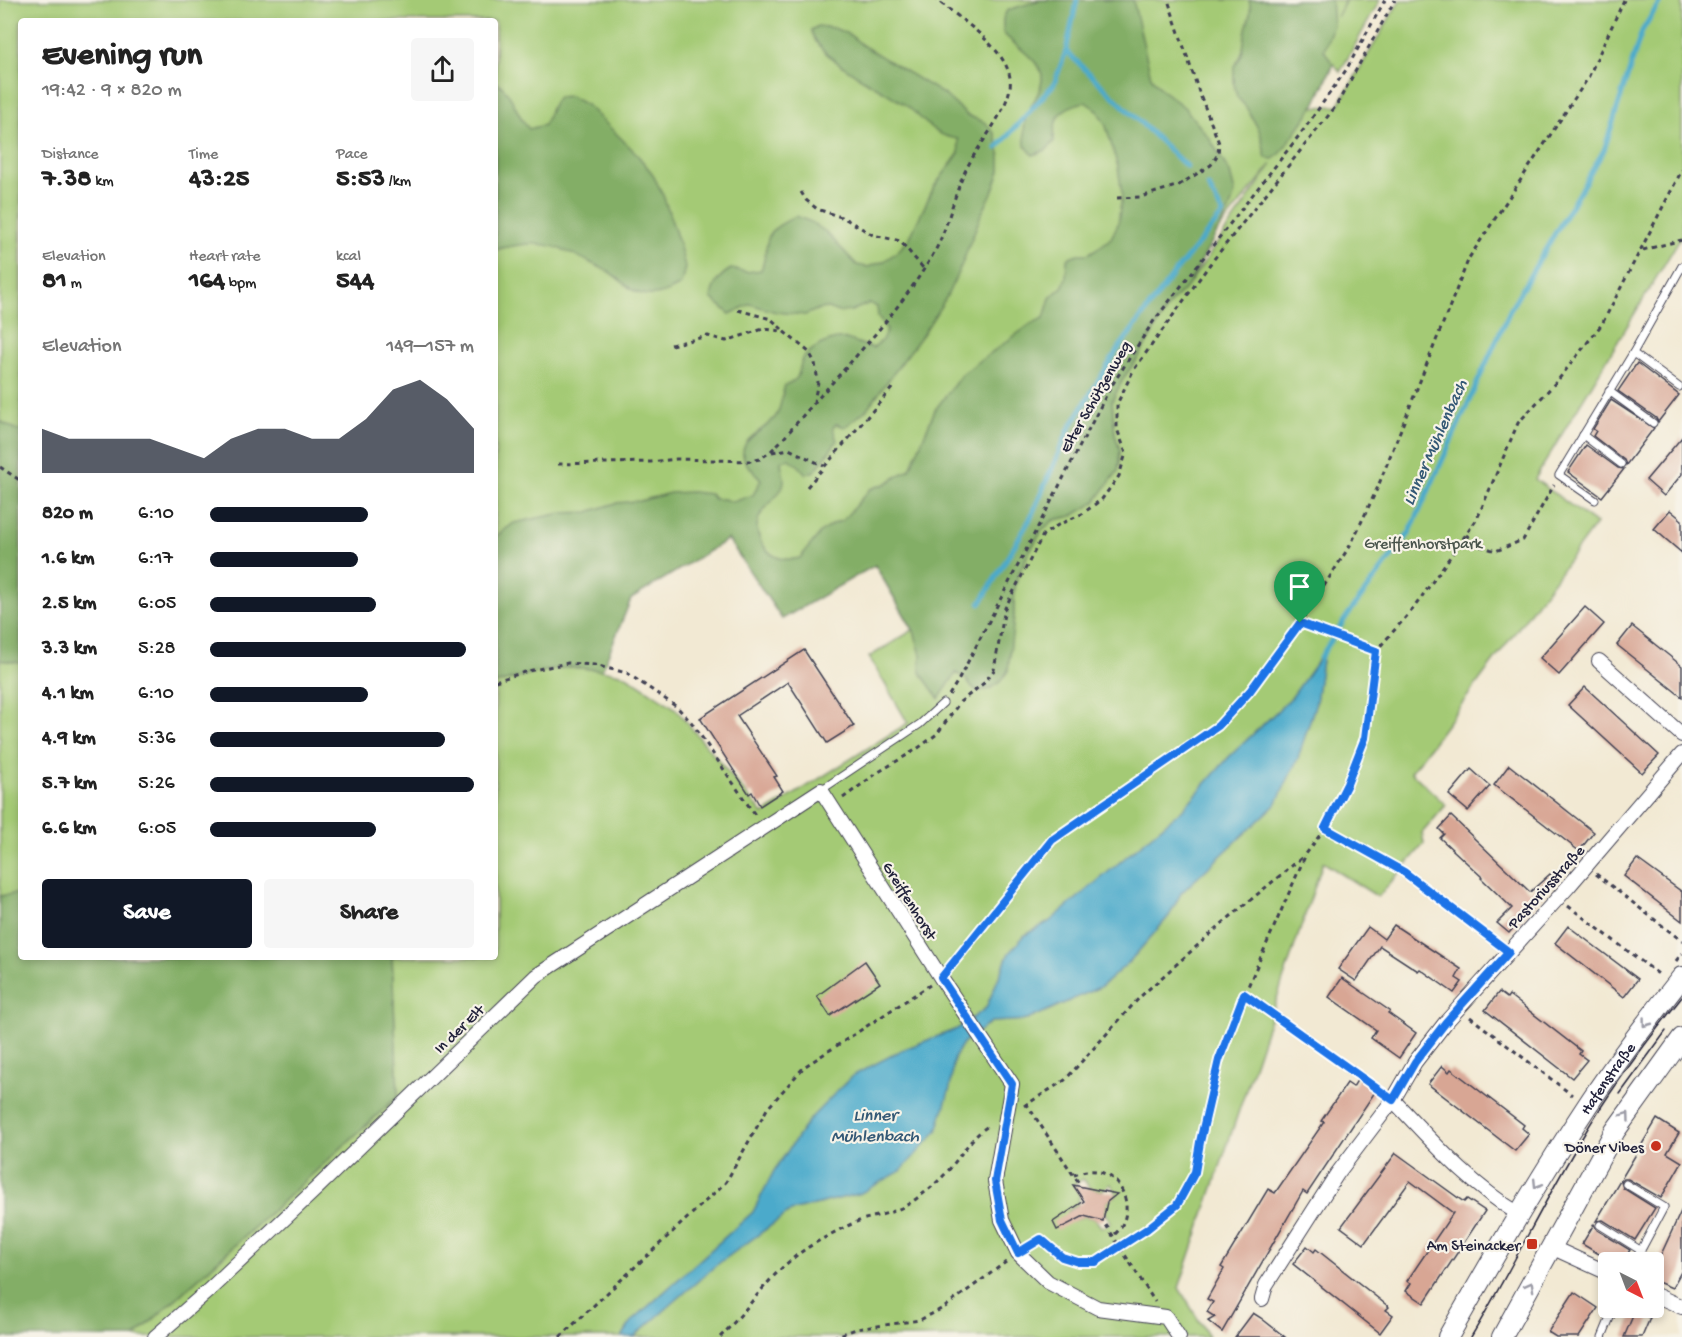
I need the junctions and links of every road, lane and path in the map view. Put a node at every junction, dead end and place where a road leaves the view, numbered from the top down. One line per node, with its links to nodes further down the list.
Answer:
1 (937, 0): 12 (path)
2 (1168, 0): 8 (path)
3 (1385, 0): 37 (path, Elter Schützenweg)
4 (1395, 0): 41 (path)
5 (1624, 0): 33 (path)
6 (1682, 171): 10 (path)
7 (801, 192): 12 (path)
8 (1117, 198)
9 (1682, 240): 10 (path)
10 (1642, 250): 32 (path)
11 (1682, 266): 16 (lane)
12 (924, 270): 20 (path)
13 (738, 310): 14 (path)
14 (783, 331): 15 (path); 20 (path)
15 (671, 345)
16 (1633, 353): 18 (lane); 19 (lane)
17 (893, 387): 26 (path)
18 (1679, 387)
19 (1610, 391): 21 (lane); 22 (lane)
20 (813, 403): 23 (path)
21 (1653, 423)
22 (1583, 435): 25 (lane); 28 (lane)
23 (770, 452): 24 (path); 26 (path)
24 (558, 464)
25 (1621, 464)
26 (825, 466): 30 (path)
27 (0, 467): 29 (path)
28 (1559, 475): 31 (lane); 32 (path)
29 (18, 480)
30 (807, 487)
31 (1595, 500)
32 (1466, 535): 34 (path)
33 (1300, 623): 34 (path); 50 (path)
34 (1376, 651): 43 (path)
35 (1599, 661): 38 (street)
36 (498, 680): 42 (path)
37 (943, 704): 40 (lane)
38 (1682, 735)
39 (1682, 753): 45 (street, Pastoriusstraße)
40 (821, 790): 41 (street, Greiffenhorst); 42 (street, In der Elt)
41 (832, 806): 50 (street, Greiffenhorst)
42 (763, 827): 75 (street, In der Elt)
43 (1325, 828): 44 (path); 48 (path)
44 (1306, 854): 51 (path); 57 (path)
45 (1586, 866): 46 (street, Pastoriusstraße); 47 (path)
46 (1558, 898): 48 (street, Pastoriusstraße); 49 (path)
47 (1682, 941)
48 (1509, 952): 52 (street, Pastoriusstraße)
49 (1672, 977): 60 (main road, Hafenstraße, one-way to 60)
50 (941, 978): 56 (street, Greiffenhorst); 74 (path)
51 (1244, 994): 55 (path); 64 (path)
52 (1459, 1008): 54 (path); 55 (street, Pastoriusstraße)
53 (1682, 1038): 65 (main road, one-way to 53)
54 (1574, 1096)
55 (1393, 1100): 60 (street); 69 (street, Pastoriusstraße)
56 (1007, 1114): 67 (street, Greiffenhorst); 76 (path)
57 (1074, 1175): 58 (path); 63 (path)
58 (1078, 1182)
59 (1626, 1184): 66 (lane)
60 (1519, 1214): 79 (main road, Hafenstraße)
61 (1106, 1225): 63 (path)
62 (1600, 1225): 66 (lane)
63 (1113, 1236): 64 (path)
64 (1120, 1246): 67 (path); 72 (path)
65 (1551, 1247): 68 (street); 80 (main road, one-way to 65)
66 (1640, 1250)
67 (1018, 1253): 72 (street, Greiffenhorst); 77 (path)
68 (1598, 1268)
69 (1262, 1299)
70 (1664, 1299): 71 (street)
71 (1682, 1307)
72 (1166, 1317): 78 (street)
73 (1610, 1318): 81 (lane)
74 (562, 1336)
75 (155, 1337)
76 (720, 1337)
77 (833, 1337)
78 (1179, 1337)
79 (1448, 1337)
80 (1502, 1337)
81 (1602, 1337)

